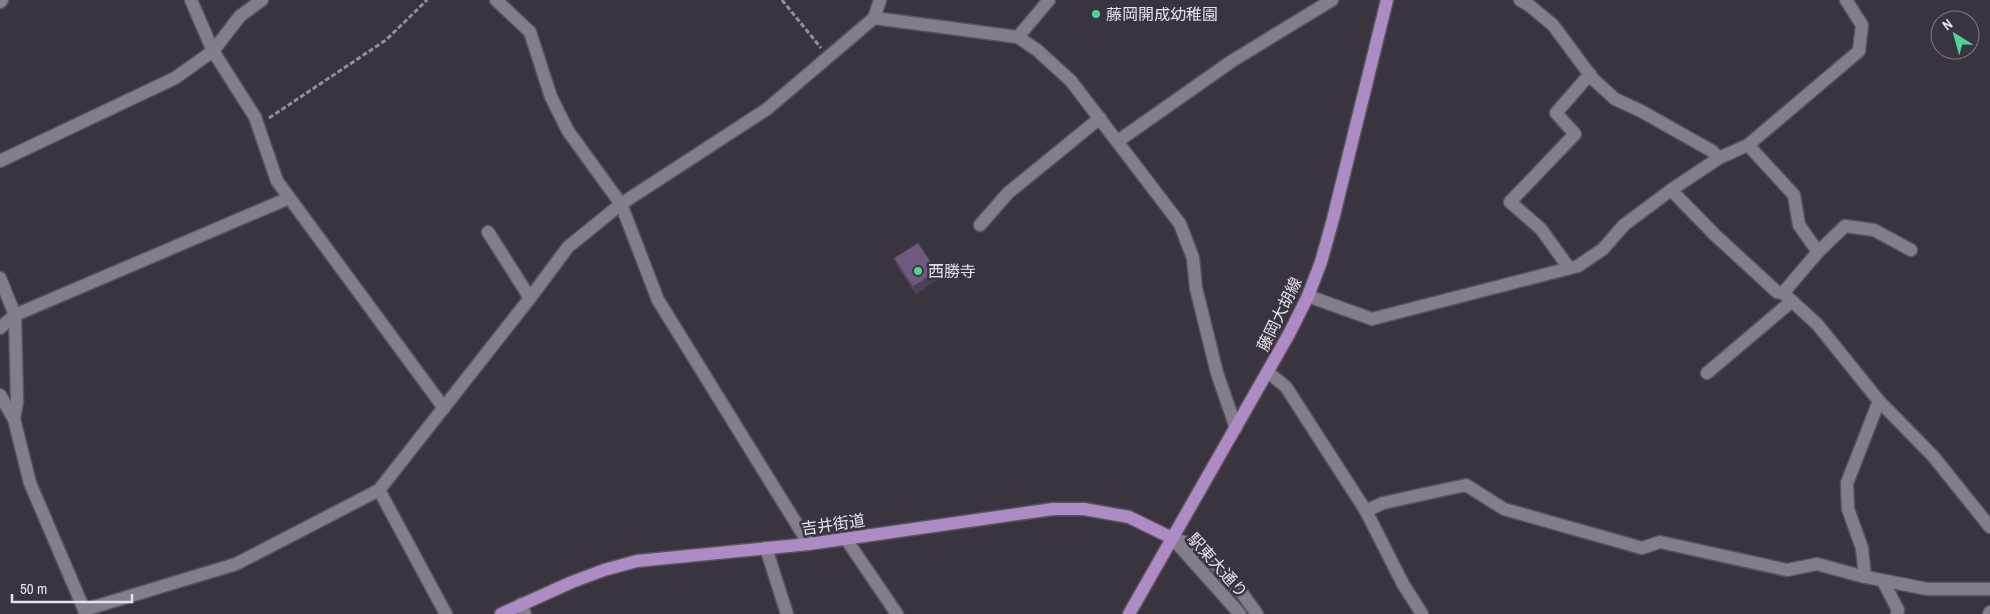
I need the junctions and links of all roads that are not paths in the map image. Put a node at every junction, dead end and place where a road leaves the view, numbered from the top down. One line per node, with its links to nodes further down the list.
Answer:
1 (191, 0): 12 (street)
2 (262, 0): 12 (street)
3 (496, 0): 21 (street)
4 (880, 0): 10 (street)
5 (1050, 0): 11 (street)
6 (1332, 0): 15 (street)
7 (1386, 0): 28 (main road, 藤岡大胡線)
8 (1520, 0): 13 (street)
9 (1846, 0): 16 (street)
10 (874, 18): 11 (street); 21 (street)
11 (1018, 36): 14 (street)
12 (213, 51): 18 (street); 20 (street)
13 (1590, 74): 17 (street); 26 (street)
14 (1100, 118): 15 (street); 22 (street)
15 (1118, 141): 39 (street)
16 (1748, 145): 17 (street); 25 (street)
17 (1719, 158): 19 (street)
18 (0, 161)
19 (1671, 190): 26 (street); 29 (street)
20 (289, 198): 31 (street); 37 (street)
21 (621, 204): 30 (street); 45 (street)
22 (980, 225)
23 (488, 232): 30 (street)
24 (1911, 250): 25 (street)
25 (1818, 252): 29 (street)
26 (1569, 268): 28 (street)
27 (0, 278): 31 (street)
28 (1308, 296): 33 (main road, 藤岡大胡線)
29 (1788, 297): 34 (street); 36 (street)
30 (530, 298): 37 (street)
31 (15, 315): 32 (street); 38 (street)
32 (0, 328)
33 (1268, 372): 39 (main road, 藤岡大胡線); 41 (street)
34 (1707, 373)
35 (0, 396): 38 (street)
36 (1879, 401): 42 (street); 47 (street)
37 (444, 408): 40 (street)
38 (14, 418): 51 (street)
39 (1236, 428): 43 (main road, 藤岡大胡線)
40 (379, 490): 51 (street); 52 (street)
41 (1366, 511): 47 (street); 59 (street)
42 (1990, 527)
43 (1172, 538): 44 (main road, 吉井街道); 56 (main road, 藤岡大胡線); 57 (street, 駅東大通り); 58 (street)
44 (846, 539): 45 (main road, 吉井街道); 55 (street)
45 (809, 544): 46 (main road, 吉井街道)
46 (766, 548): 50 (main road, 吉井街道); 54 (street)
47 (1865, 577): 48 (street)
48 (1882, 581): 49 (street); 60 (street)
49 (1990, 590)
50 (523, 609): 53 (main road, 吉井街道)
51 (85, 612)
52 (446, 614)
53 (501, 614)
54 (786, 614)
55 (897, 614)
56 (1129, 614)
57 (1240, 614)
58 (1257, 614)
59 (1422, 614)
60 (1897, 614)

